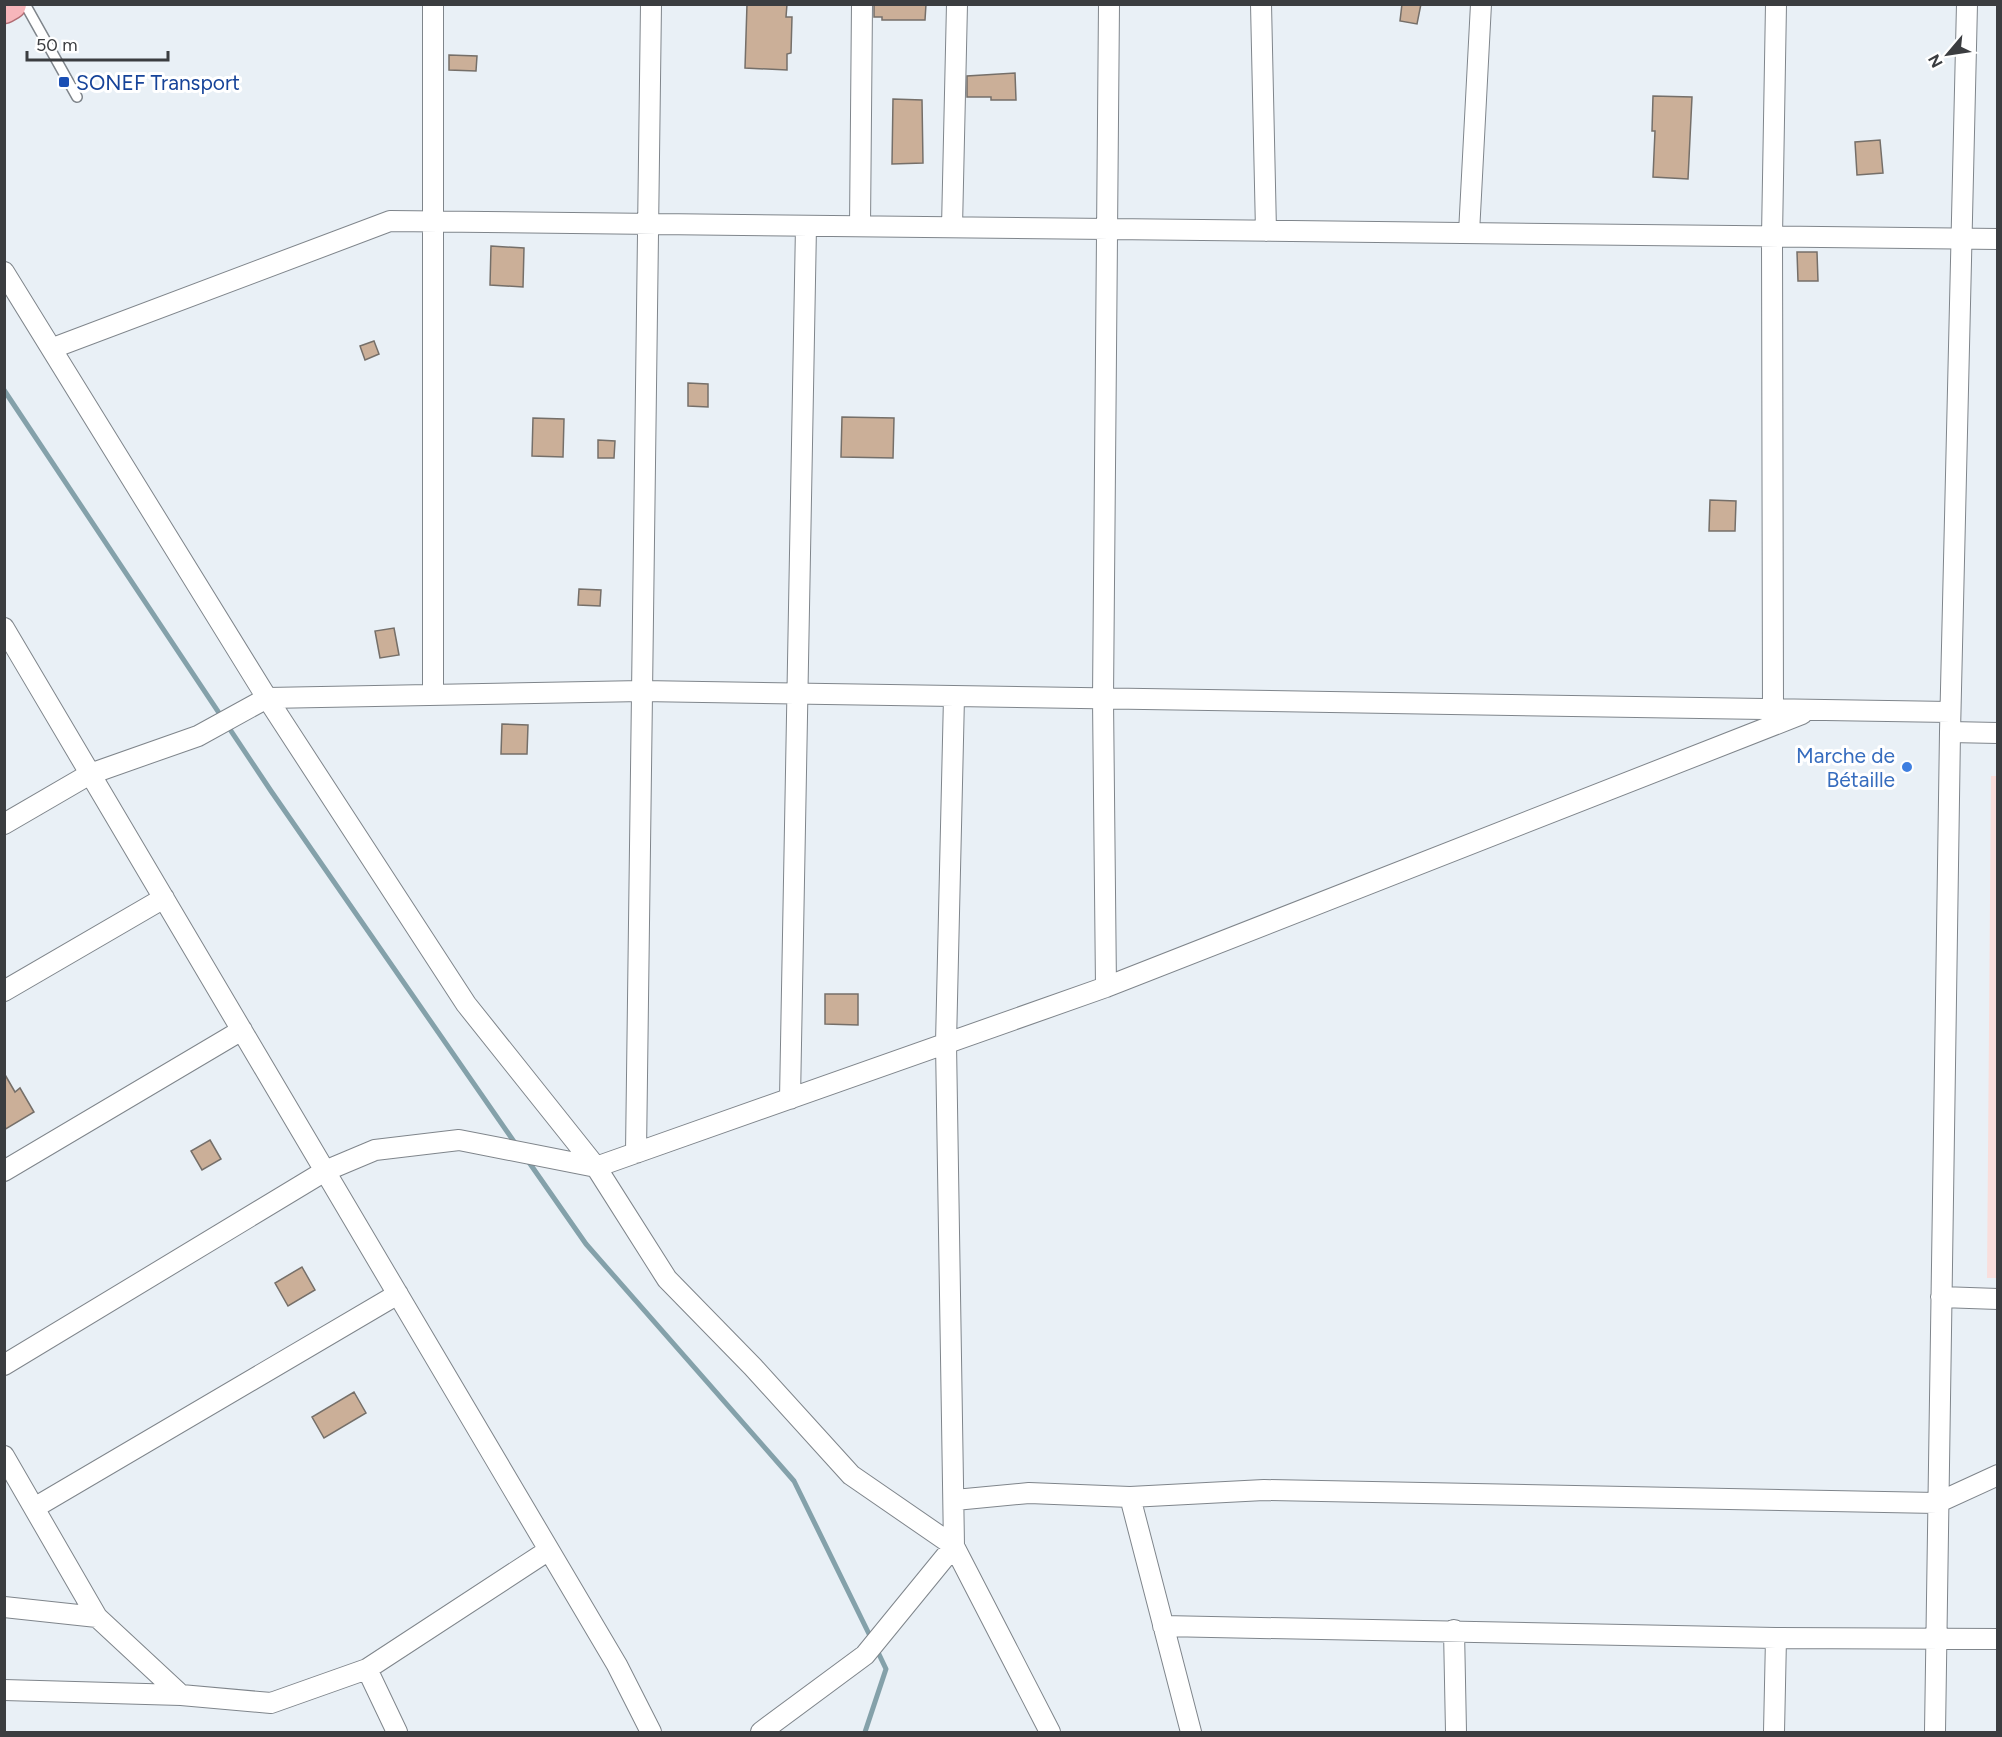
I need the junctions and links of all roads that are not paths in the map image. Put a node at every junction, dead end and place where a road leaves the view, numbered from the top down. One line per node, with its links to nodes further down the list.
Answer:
1 (11, 4): 12 (main road)
2 (25, 4): 13 (lane)
3 (433, 4): 14 (street)
4 (651, 4): 15 (street)
5 (862, 4): 17 (street)
6 (957, 4): 18 (street)
7 (1109, 4): 19 (street)
8 (1261, 4): 20 (street)
9 (1481, 4): 21 (street)
10 (1776, 4): 22 (street)
11 (1967, 4): 23 (street)
12 (4, 8)
13 (77, 97)
14 (433, 221): 15 (street); 26 (street); 30 (street)
15 (648, 224): 16 (street); 28 (street)
16 (806, 226): 17 (street); 29 (street)
17 (860, 226): 18 (street)
18 (952, 227): 19 (street)
19 (1108, 229): 20 (street); 33 (street)
20 (1266, 231): 21 (street)
21 (1469, 233): 22 (street)
22 (1772, 236): 23 (street); 34 (street)
23 (1961, 239): 24 (street); 36 (street)
24 (1998, 239)
25 (4, 272): 26 (street)
26 (53, 348): 32 (street)
27 (4, 628): 39 (street)
28 (642, 691): 29 (street); 30 (street); 47 (street)
29 (797, 694): 31 (street); 46 (street)
30 (434, 695): 32 (street)
31 (954, 697): 33 (street); 45 (street)
32 (267, 698): 39 (street); 48 (street)
33 (1103, 699): 34 (street); 42 (street)
34 (1773, 710): 35 (street)
35 (1814, 710): 36 (street); 42 (street)
36 (1950, 712): 37 (street)
37 (1950, 732): 38 (street); 52 (street)
38 (1998, 734)
39 (90, 774): 40 (street); 41 (street)
40 (4, 824)
41 (164, 898): 43 (street); 44 (street)
42 (1106, 987): 45 (street)
43 (4, 991)
44 (242, 1030): 49 (street); 50 (street)
45 (946, 1043): 46 (street); 58 (street)
46 (790, 1099): 47 (street)
47 (636, 1153): 48 (street)
48 (596, 1167): 50 (street); 61 (street)
49 (4, 1171)
50 (325, 1171): 51 (street); 54 (street)
51 (398, 1294): 60 (street); 62 (street)
52 (1941, 1297): 53 (street); 59 (street)
53 (1998, 1299)
54 (4, 1365)
55 (4, 1456): 60 (street)
56 (1998, 1475): 59 (street)
57 (1130, 1497): 58 (street); 59 (street); 65 (street)
58 (955, 1500): 61 (street)
59 (1937, 1503): 68 (street)
60 (34, 1508): 64 (street)
61 (954, 1546): 75 (street); 76 (street)
62 (549, 1550): 70 (street); 74 (street)
63 (4, 1607): 64 (street)
64 (97, 1617): 72 (street)
65 (1163, 1626): 66 (street); 77 (street)
66 (1454, 1630): 67 (street); 78 (street)
67 (1776, 1638): 68 (street); 79 (street)
68 (1935, 1638): 69 (street); 80 (street)
69 (1998, 1639)
70 (367, 1669): 72 (street); 73 (street)
71 (4, 1690): 72 (street)
72 (181, 1695)
73 (397, 1732)
74 (651, 1732)
75 (761, 1732)
76 (1050, 1732)
77 (1191, 1732)
78 (1456, 1732)
79 (1774, 1732)
80 (1935, 1732)

